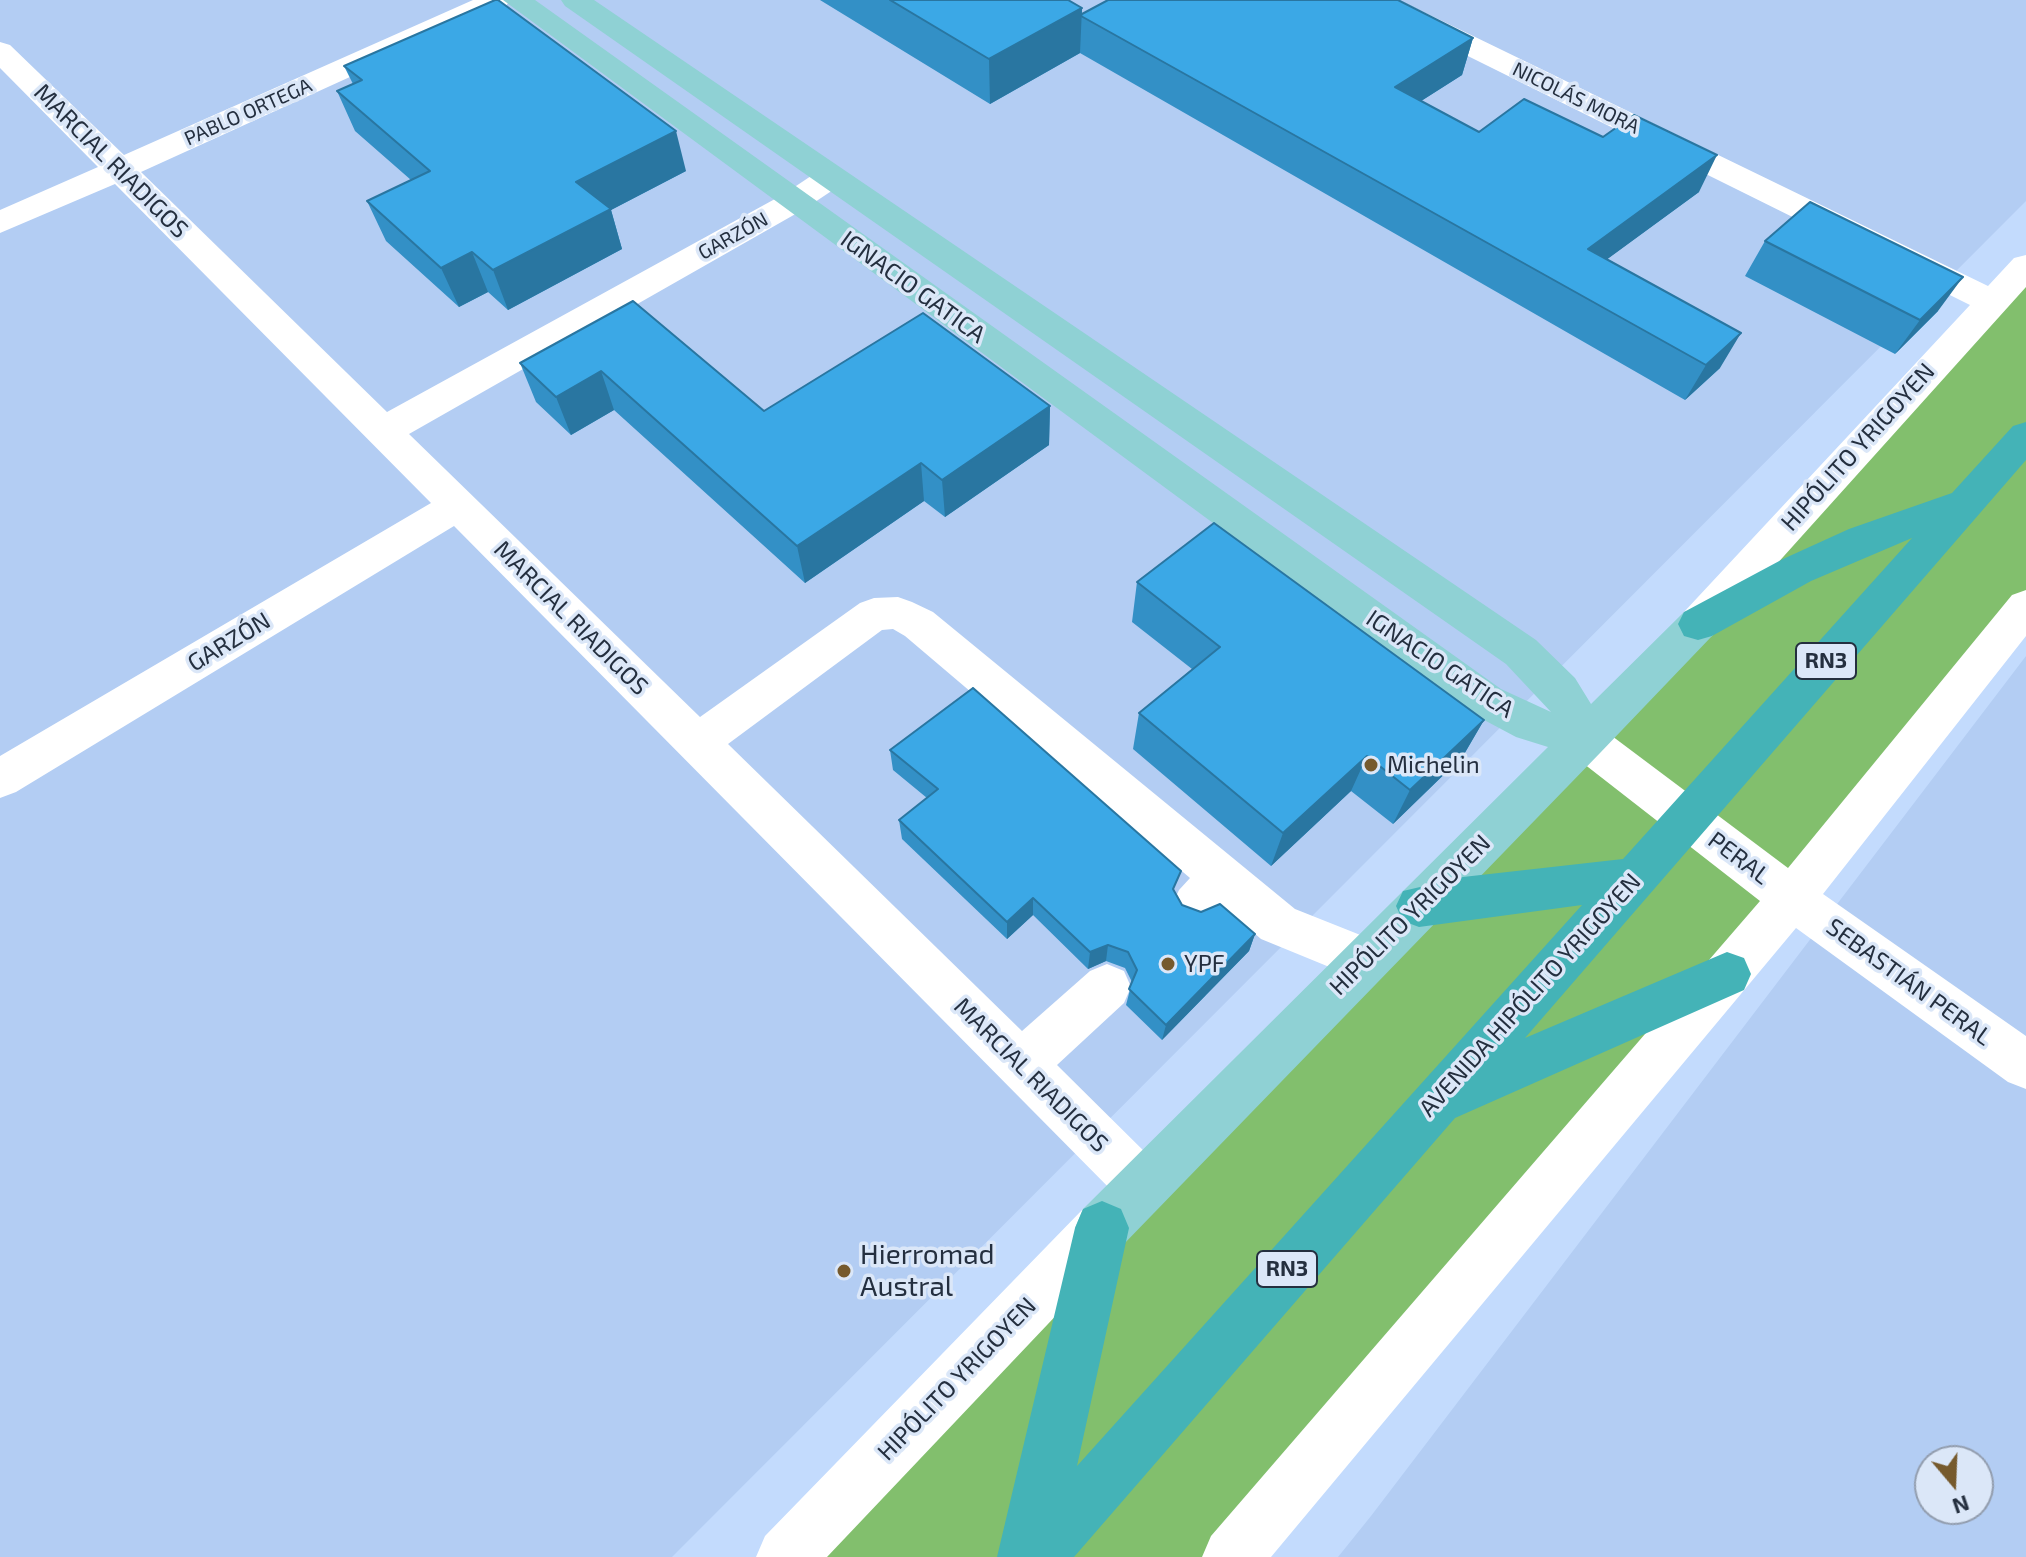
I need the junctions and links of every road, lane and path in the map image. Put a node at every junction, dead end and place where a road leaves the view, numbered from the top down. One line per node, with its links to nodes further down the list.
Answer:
1 (496, 0): 6 (street, PABLO ORTEGA)
2 (517, 0): 8 (main road, IGNACIO GATICA)
3 (575, 0): 7 (main road, IGNACIO GATICA)
4 (1377, 0): 11 (street, NICOLÁS MORA)
5 (0, 51): 6 (street, MARCIAL RIADIGOS)
6 (119, 169): 9 (street, PABLO ORTEGA); 12 (street, MARCIAL RIADIGOS)
7 (831, 177): 8 (street, GARZÓN); 18 (main road, IGNACIO GATICA)
8 (795, 201): 12 (street, GARZÓN); 18 (main road, IGNACIO GATICA)
9 (0, 223)
10 (2026, 266): 11 (street, HIPÓLITO YRIGOYEN)
11 (1990, 301): 17 (street, HIPÓLITO YRIGOYEN)
12 (382, 432): 15 (street, MARCIAL RIADIGOS)
13 (2026, 435): 14 (highway, AVENIDA HIPÓLITO YRIGOYEN / RN3)
14 (1966, 504): 17 (highway); 21 (highway, AVENIDA HIPÓLITO YRIGOYEN / RN3)
15 (458, 505): 19 (street, MARCIAL RIADIGOS); 20 (street, GARZÓN)
16 (2026, 606): 23 (street)
17 (1698, 624): 18 (main road, HIPÓLITO YRIGOYEN)
18 (1585, 740): 21 (street, PERAL); 24 (main road, HIPÓLITO YRIGOYEN)
19 (697, 743): 25 (street); 28 (street, MARCIAL RIADIGOS)
20 (0, 779)
21 (1687, 819): 22 (highway, AVENIDA HIPÓLITO YRIGOYEN / RN3); 23 (street, PERAL)
22 (1634, 878): 24 (highway); 30 (highway, AVENIDA HIPÓLITO YRIGOYEN / RN3)
23 (1792, 898): 26 (street); 29 (street, SEBASTIÁN PERAL)
24 (1419, 906): 25 (main road, HIPÓLITO YRIGOYEN)
25 (1366, 960): 31 (main road, HIPÓLITO YRIGOYEN)
26 (1727, 974): 30 (highway); 33 (street)
27 (1107, 987): 28 (street)
28 (1021, 1065): 31 (street, MARCIAL RIADIGOS)
29 (2026, 1065)
30 (1435, 1102): 36 (highway, AVENIDA HIPÓLITO YRIGOYEN / RN3)
31 (1142, 1185): 32 (main road, HIPÓLITO YRIGOYEN)
32 (1102, 1228): 34 (street, HIPÓLITO YRIGOYEN); 35 (highway)
33 (1238, 1554)
34 (786, 1557)
35 (1027, 1557)
36 (1035, 1557)

